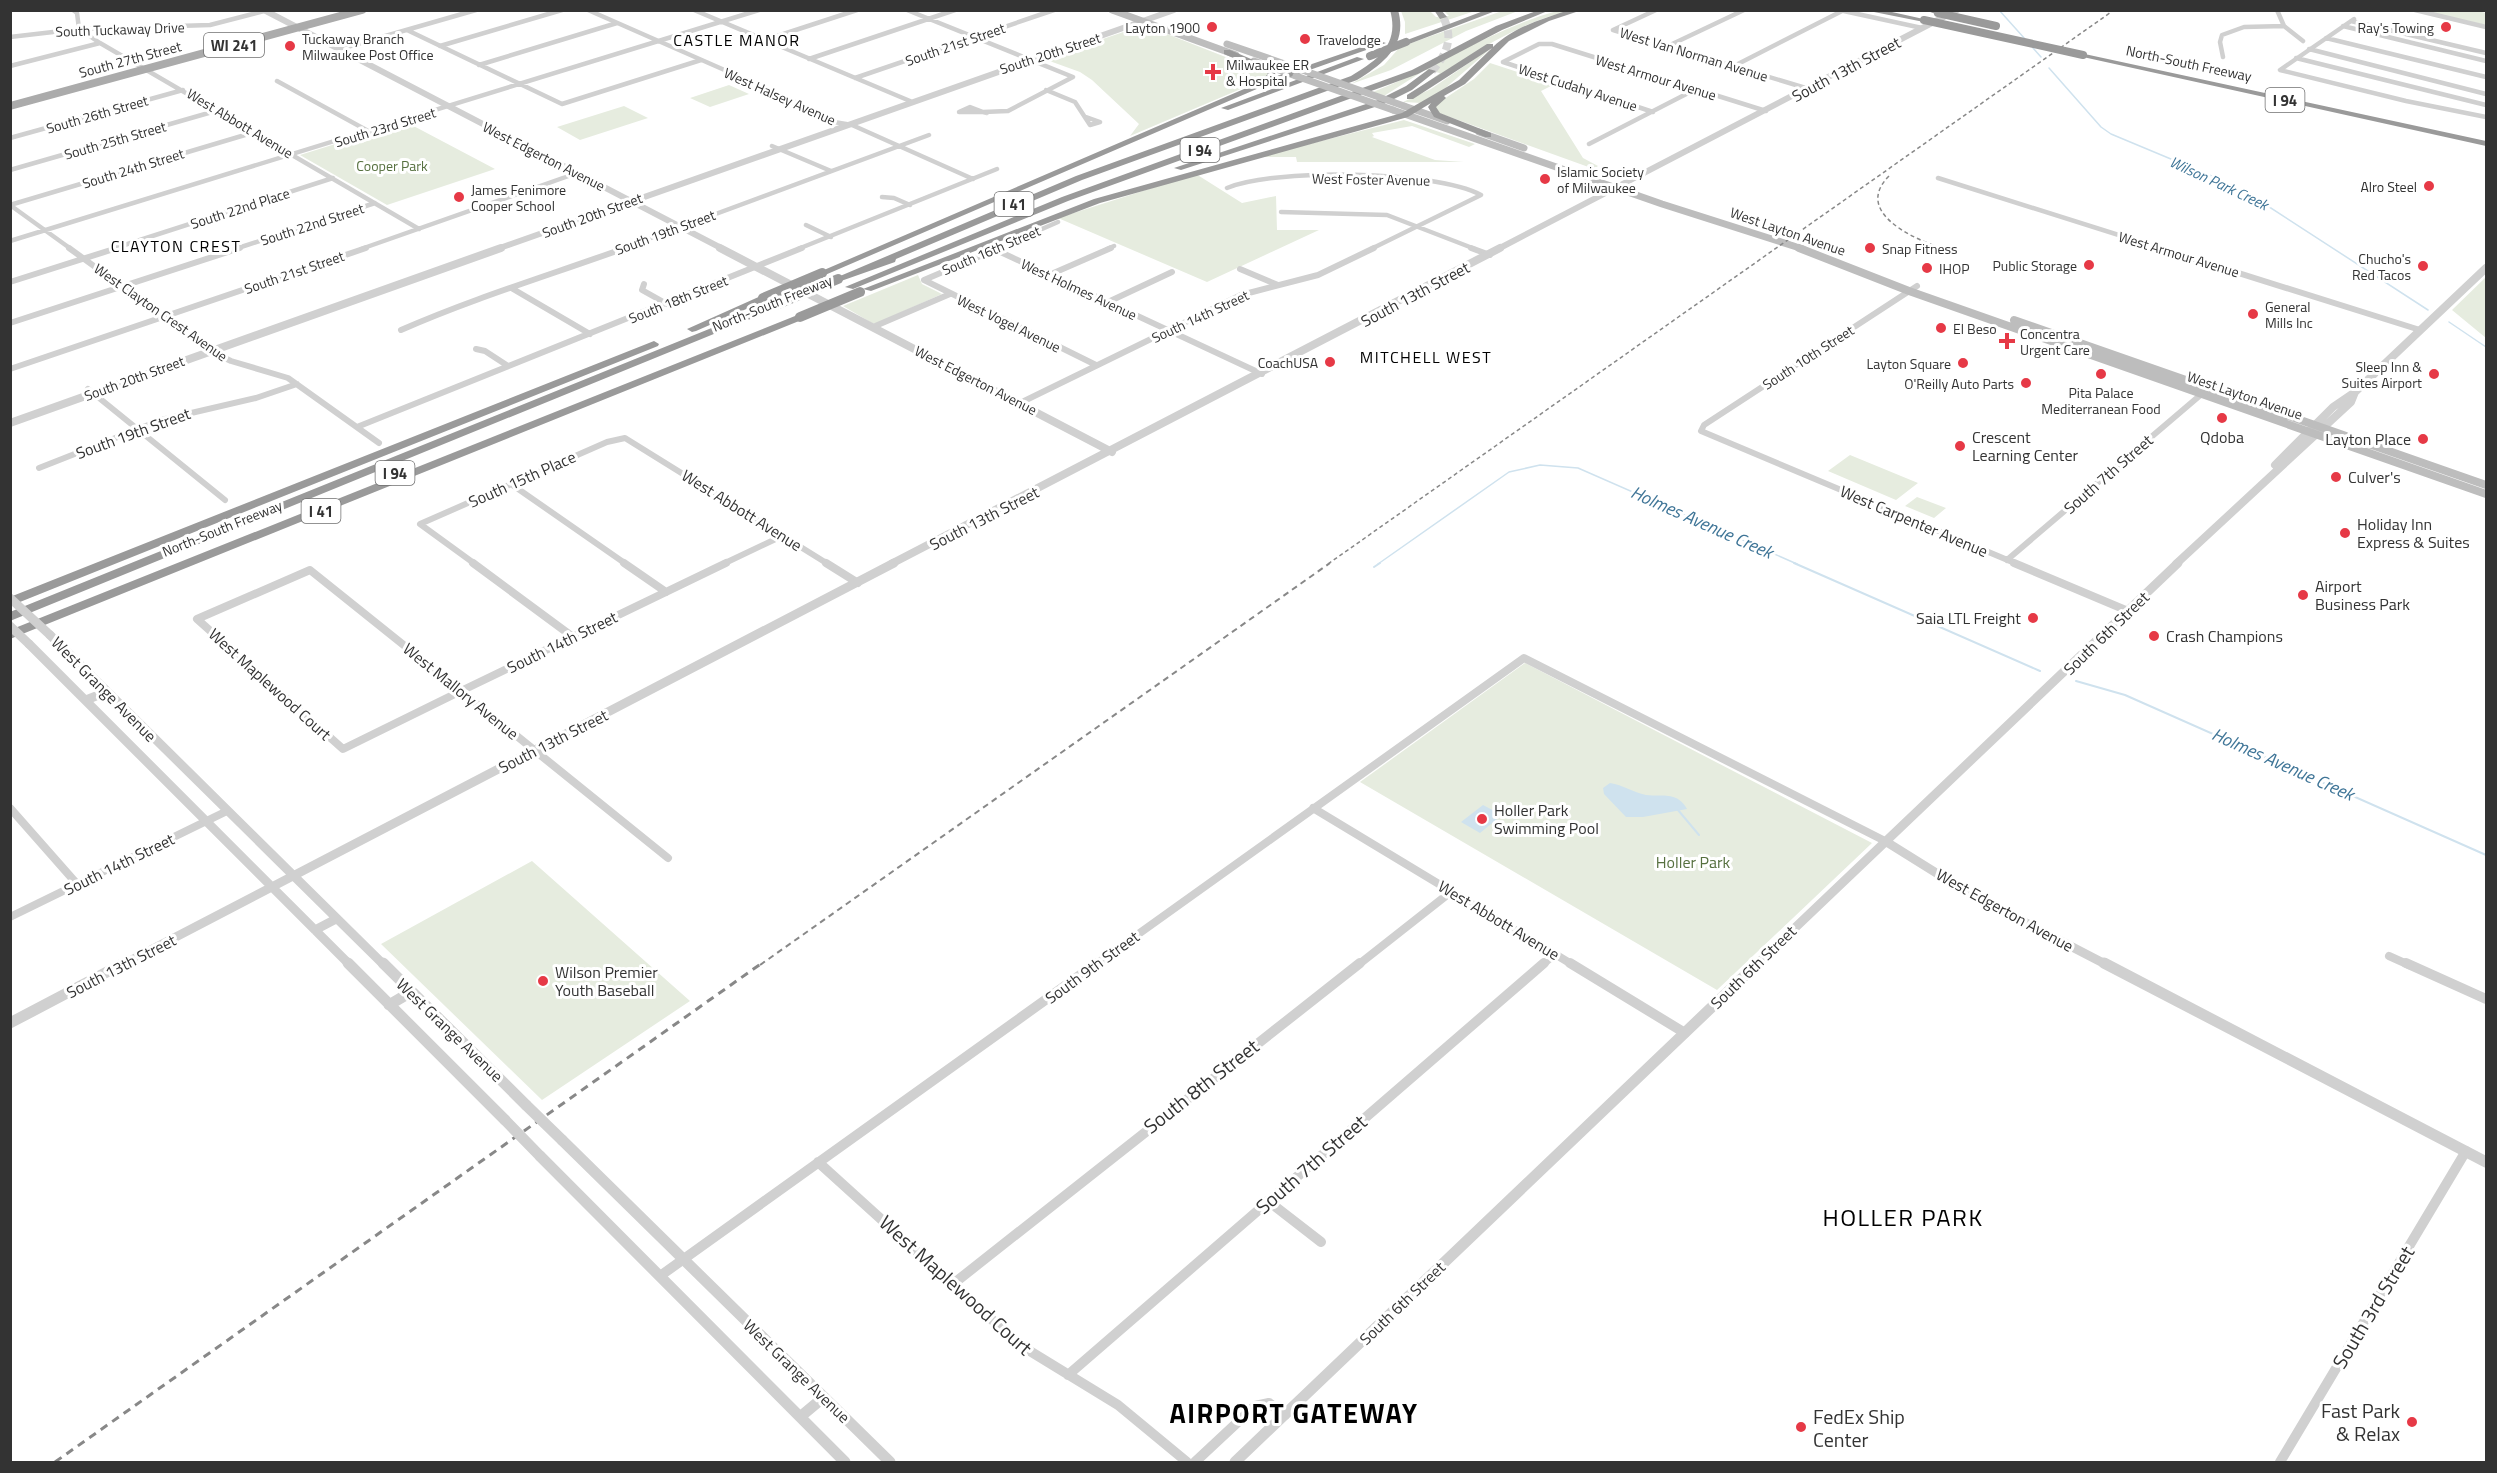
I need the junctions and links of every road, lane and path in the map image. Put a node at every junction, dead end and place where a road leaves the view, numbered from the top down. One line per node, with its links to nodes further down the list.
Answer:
1 (86, 10): 33 (street)
2 (338, 10): 42 (main road, South 27th Street / WI 241)
3 (351, 10): 47 (main road)
4 (362, 10): 47 (main road, South 27th Street / WI 241)
5 (476, 10): 49 (street)
6 (562, 10): 58 (street)
7 (588, 10): 41 (street, West Halsey Avenue)
8 (694, 10): 40 (street)
9 (759, 10): 40 (street, South 23rd Street)
10 (857, 10): 54 (street)
11 (907, 10): 38 (street)
12 (955, 10): 38 (street)
13 (1054, 10): 51 (street, South 21st Street)
14 (1112, 10): 39 (main road)
15 (1131, 10): 36 (main road)
16 (1158, 10): 36 (street, South 20th Street)
17 (1174, 10): 37 (street)
18 (1394, 10): 113 (highway, I 41)
19 (1481, 10): 52 (highway)
20 (1495, 10): 52 (highway)
21 (1527, 10): 154 (highway, North-South Freeway / I 94)
22 (1579, 10): 35 (highway)
23 (1656, 10): 59 (street, West Van Norman Avenue)
24 (1743, 10): 59 (street)
25 (1867, 10): 43 (highway)
26 (1886, 10): 43 (highway, North-South Freeway / I 94)
27 (1910, 10): 34 (highway, North-South Freeway / I 94)
28 (1957, 10): 43 (street, South 13th Street)
29 (2277, 10): 44 (street)
30 (2415, 10): 46 (street)
31 (264, 11): 42 (street, West Edgerton Avenue); 48 (street, South Tuckaway Drive)
32 (1841, 11): 43 (street); 76 (street)
33 (75, 12): 48 (street)
34 (1933, 13): 62 (highway, North-South Freeway / I 94, bridge)
35 (1547, 15): 89 (highway); 119 (highway); 210 (highway, North-South Freeway / I 94)
36 (1144, 18): 37 (main road); 39 (main road); 63 (main road); 65 (street, South 20th Street)
37 (1153, 18): 79 (main road)
38 (930, 19): 51 (street); 68 (street)
39 (1135, 19): 65 (street, South 20th Street)
40 (722, 22): 54 (street); 55 (street, South 23rd Street)
41 (617, 23): 55 (street, West Halsey Avenue); 74 (street)
42 (290, 24): 47 (street, West Edgerton Avenue); 71 (main road); 73 (main road, South 27th Street / WI 241)
43 (1923, 24): 62 (highway, North-South Freeway / I 94, bridge); 86 (street, South 13th Street)
44 (2284, 26): 56 (street); 66 (street)
45 (2343, 26): 53 (street); 64 (street); 70 (street)
46 (2487, 27)
47 (298, 28): 60 (street, West Edgerton Avenue); 71 (main road, South 27th Street / WI 241)
48 (79, 29): 50 (street, South Tuckaway Drive); 57 (street, West Abbott Avenue)
49 (407, 30): 58 (street); 60 (street)
50 (10, 37)
51 (976, 37): 65 (street); 81 (street, South 21st Street)
52 (1407, 38): 79 (highway); 132 (highway, bridge)
53 (2326, 38): 61 (street); 80 (street)
54 (765, 40): 68 (street)
55 (659, 41): 69 (street, West Halsey Avenue); 83 (street, South 23rd Street)
56 (2303, 41)
57 (100, 43): 73 (street, West Abbott Avenue); 75 (street)
58 (440, 46): 74 (street)
59 (1668, 46): 76 (street, West Van Norman Avenue)
60 (340, 49): 95 (street, West Edgerton Avenue)
61 (2309, 49): 67 (street); 90 (street)
62 (2084, 50): 111 (highway, North-South Freeway / I 94); 115 (highway, North-South Freeway / I 94)
63 (1227, 52): 79 (main road); 84 (highway)
64 (2487, 53)
65 (1029, 57): 88 (street); 92 (street, South 20th Street)
66 (2223, 57)
67 (2296, 58): 93 (street); 103 (street)
68 (809, 59): 81 (street)
69 (701, 60): 83 (street); 105 (street, West Halsey Avenue)
70 (2487, 61)
71 (170, 62): 77 (main road, South 27th Street / WI 241)
72 (1503, 62): 85 (street, West Armour Avenue); 99 (street, West Cudahy Avenue)
73 (138, 64): 77 (street, West Abbott Avenue); 91 (main road, South 27th Street / WI 241)
74 (479, 65): 83 (street)
75 (10, 66)
76 (1734, 66): 86 (street, West Van Norman Avenue)
77 (147, 69): 87 (street, West Abbott Avenue); 94 (main road, South 27th Street / WI 241)
78 (1432, 71): 119 (highway, I 41)
79 (1298, 73): 84 (highway); 97 (main road, bridge); 97 (main road, bridge)
80 (2487, 77)
81 (855, 78): 92 (street)
82 (277, 81): 108 (street)
83 (518, 84): 95 (street, South 23rd Street)
84 (1256, 86): 132 (highway)
85 (1696, 89): 98 (street, West Armour Avenue); 99 (street)
86 (1809, 89): 98 (street, South 13th Street)
87 (183, 90): 96 (street, West Abbott Avenue); 112 (street, South 26th Street)
88 (1046, 90): 100 (street); 102 (street)
89 (1446, 93): 101 (highway); 110 (highway)
90 (2487, 94)
91 (10, 99)
92 (907, 100): 105 (street, South 20th Street); 106 (street, South 20th Street)
93 (2487, 105)
94 (10, 106)
95 (449, 106): 108 (street, South 23rd Street); 123 (street, West Edgerton Avenue)
96 (219, 110): 107 (street, West Abbott Avenue); 121 (street, South 25th Street)
97 (1404, 110): 101 (highway); 104 (highway)
98 (1766, 111): 127 (street, South 13th Street)
99 (1653, 112): 114 (street)
100 (987, 113): 100 (street)
101 (1416, 114): 104 (highway); 110 (main road, West Layton Avenue); 127 (main road, West Layton Avenue)
102 (1086, 117)
103 (2487, 117)
104 (1380, 122): 145 (highway)
105 (838, 123): 106 (street, West Halsey Avenue); 117 (street, South 20th Street)
106 (847, 124): 116 (street, West Halsey Avenue); 117 (street, South 20th Street)
107 (255, 132): 118 (street, West Abbott Avenue); 134 (street, South 24th Street)
108 (370, 132): 118 (street, South 23rd Street)
109 (929, 135): 116 (street, South 19th Street)
110 (1488, 135): 127 (main road, West Layton Avenue)
111 (2487, 136)
112 (10, 138)
113 (1178, 142): 154 (highway, I 41); 155 (highway)
114 (1589, 144)
115 (2487, 144)
116 (898, 146): 122 (street, South 19th Street); 126 (street, West Halsey Avenue)
117 (775, 148): 122 (street); 131 (street, South 20th Street)
118 (293, 155): 124 (street, West Abbott Avenue); 142 (street, South 23rd Street)
119 (1196, 162): 145 (highway, I 41)
120 (997, 169): 126 (street, South 18th Street)
121 (10, 170)
122 (831, 171): 140 (street, South 19th Street)
123 (577, 173): 131 (street, West Edgerton Avenue); 141 (street, South 21st Street)
124 (333, 178): 133 (street, West Abbott Avenue); 149 (street, South 22nd Place)
125 (1938, 178): 172 (street, West Armour Avenue)
126 (973, 179): 135 (street, South 18th Street)
127 (1622, 186): 148 (street, South 13th Street); 163 (main road, West Layton Avenue)
128 (1227, 188): 129 (street, West Foster Avenue)
129 (1481, 195): 139 (street, South 14th Street)
130 (882, 197): 135 (street)
131 (629, 200): 140 (street, West Edgerton Avenue); 175 (street, South 20th Street)
132 (986, 202): 155 (highway)
133 (375, 203): 141 (street, West Abbott Avenue); 161 (street, South 22nd Street)
134 (10, 205): 142 (street, West Clayton Crest Avenue)
135 (910, 205): 143 (street, South 18th Street)
136 (1281, 212): 139 (street)
137 (1058, 222): 147 (street, South 16th Street)
138 (806, 225): 143 (street)
139 (1418, 226): 148 (street); 160 (street, South 14th Street)
140 (681, 227): 150 (street, West Edgerton Avenue); 162 (street, South 19th Street)
141 (419, 229): 168 (street, South 21st Street)
142 (47, 231): 144 (street, South 23rd Street); 149 (street, West Clayton Crest Avenue)
143 (831, 237): 150 (street, South 18th Street)
144 (10, 241)
145 (981, 245): 182 (highway, I 41, bridge)
146 (1114, 246): 156 (street)
147 (994, 249): 156 (street, West Holmes Avenue); 157 (street, South 16th Street)
148 (1490, 255): 180 (street, South 13th Street)
149 (84, 258): 158 (street, South 22nd Place); 161 (street, West Clayton Crest Avenue)
150 (759, 267): 167 (street, South 18th Street); 170 (street, West Edgerton Avenue)
151 (2487, 268): 172 (street, South 6th Street)
152 (1240, 269): 160 (street)
153 (1172, 272): 166 (street)
154 (852, 273): 165 (highway, North-South Freeway / I 41, bridge)
155 (825, 274): 165 (highway, bridge)
156 (1049, 275): 166 (street, West Holmes Avenue)
157 (924, 279): 164 (street, West Vogel Avenue)
158 (10, 282)
159 (644, 284): 167 (street)
160 (1278, 285): 173 (street, South 14th Street)
161 (122, 286): 168 (street, West Clayton Crest Avenue); 169 (street, South 22nd Street)
162 (513, 288): 171 (street, South 19th Street); 174 (street)
163 (1913, 288): 183 (main road, West Layton Avenue); 185 (main road, West Layton Avenue); 191 (street, South 10th Street)
164 (950, 294): 170 (street, South 16th Street); 177 (street, West Vogel Avenue)
165 (769, 301): 205 (highway); 207 (highway, North-South Freeway / I 41)
166 (1108, 302): 173 (street, West Holmes Avenue)
167 (667, 304): 174 (street, South 18th Street)
168 (164, 316): 175 (street, West Clayton Crest Avenue); 179 (street, South 21st Street)
169 (10, 323)
170 (873, 327): 186 (street, West Edgerton Avenue)
171 (400, 330)
172 (2420, 330): 192 (street, South 6th Street)
173 (1168, 331): 177 (street, South 14th Street); 180 (street, West Holmes Avenue)
174 (590, 334): 178 (street, South 18th Street)
175 (208, 349): 181 (street, West Clayton Crest Avenue); 184 (street, South 20th Street)
176 (476, 349): 178 (street)
177 (1096, 365): 186 (street, South 14th Street)
178 (508, 366): 189 (street, South 18th Street)
179 (10, 369)
180 (1262, 374): 195 (street, South 13th Street)
181 (297, 384): 189 (street, West Clayton Crest Avenue); 190 (street, South 19th Street)
182 (632, 387): 210 (highway, I 41); 212 (highway)
183 (2211, 388): 185 (street, South 7th Street); 192 (main road, West Layton Avenue)
184 (90, 391): 187 (street, South 20th Street); 188 (street, South 20th Street); 190 (street)
185 (2201, 394): 192 (main road, West Layton Avenue); 202 (street, South 7th Street)
186 (1020, 403): 195 (street, West Edgerton Avenue)
187 (10, 417)
188 (10, 423)
189 (357, 427): 194 (street, West Clayton Crest Avenue)
190 (137, 430): 196 (street, South 19th Street); 200 (street)
191 (1701, 430): 202 (street, West Carpenter Avenue)
192 (2316, 430): 198 (main road, West Layton Avenue); 199 (main road, West Layton Avenue); 206 (street, South 6th Street)
193 (625, 438): 197 (street, South 15th Place); 201 (street, West Abbott Avenue)
194 (379, 443)
195 (1112, 452): 203 (street, South 13th Street)
196 (39, 468)
197 (511, 484): 204 (street); 211 (street, South 15th Place)
198 (2487, 485)
199 (2487, 494)
200 (225, 500)
201 (782, 536): 203 (street, West Abbott Avenue); 204 (street, South 14th Street)
202 (2007, 560): 206 (street, West Carpenter Avenue)
203 (858, 583): 218 (street, South 13th Street)
204 (666, 592): 211 (street, South 14th Street)
205 (10, 600): 215 (street, West Grange Avenue, bridge)
206 (2128, 611): 223 (street, South 6th Street)
207 (10, 617)
208 (197, 619): 214 (street, West Mallory Avenue); 217 (street, West Maplewood Court)
209 (10, 626): 216 (street, West Grange Avenue, bridge)
210 (10, 634)
211 (573, 638): 214 (street, South 14th Street)
212 (10, 645)
213 (1524, 658): 219 (street, South 9th Street); 223 (street, West Edgerton Avenue)
214 (462, 690): 217 (street, South 14th Street); 218 (street, West Mallory Avenue)
215 (106, 692): 216 (street); 221 (street, West Grange Avenue)
216 (86, 700): 222 (street, West Grange Avenue)
217 (343, 748)
218 (535, 750): 224 (street, West Mallory Avenue); 225 (street, South 13th Street)
219 (1314, 807): 228 (street, West Abbott Avenue); 240 (street, South 9th Street)
220 (10, 808): 226 (street)
221 (227, 811): 222 (street, South 14th Street); 225 (street, West Grange Avenue)
222 (206, 822): 226 (street, South 14th Street); 227 (street, West Grange Avenue)
223 (1885, 841): 238 (street, South 6th Street); 239 (street, West Edgerton Avenue)
224 (668, 858)
225 (293, 877): 227 (street, South 13th Street); 230 (street, West Grange Avenue)
226 (77, 884): 229 (street, South 14th Street)
227 (272, 888): 231 (street, West Grange Avenue); 237 (street, South 13th Street)
228 (1452, 891): 232 (street, West Abbott Avenue); 246 (street, South 8th Street)
229 (10, 917)
230 (336, 919): 231 (street); 234 (street, West Grange Avenue)
231 (315, 930): 236 (street, West Grange Avenue)
232 (1555, 954): 238 (street, West Abbott Avenue); 242 (street, South 7th Street)
233 (2390, 956): 235 (street)
234 (411, 992): 236 (street); 244 (street, West Grange Avenue, bridge)
235 (2487, 999)
236 (389, 1005): 245 (street, West Grange Avenue, bridge)
237 (10, 1023)
238 (1685, 1033): 249 (street, South 6th Street)
239 (2466, 1151): 241 (street, West Edgerton Avenue); 256 (street, South 3rd Street)
240 (818, 1162): 244 (street, South 9th Street); 246 (street, West Maplewood Court)
241 (2487, 1162)
242 (1268, 1201): 243 (street); 247 (street, South 7th Street)
243 (1321, 1242)
244 (683, 1260): 245 (street, South 9th Street); 248 (street, West Grange Avenue)
245 (660, 1276): 250 (street, West Grange Avenue)
246 (953, 1284): 247 (street, West Maplewood Court)
247 (1068, 1375): 253 (street, West Maplewood Court)
248 (824, 1397): 250 (street); 252 (street, West Grange Avenue)
249 (1285, 1414): 254 (street); 255 (street, South 6th Street)
250 (800, 1417): 251 (street, West Grange Avenue)
251 (845, 1462)
252 (890, 1462)
253 (1187, 1462)
254 (1195, 1462)
255 (1235, 1462)
256 (2280, 1462)

